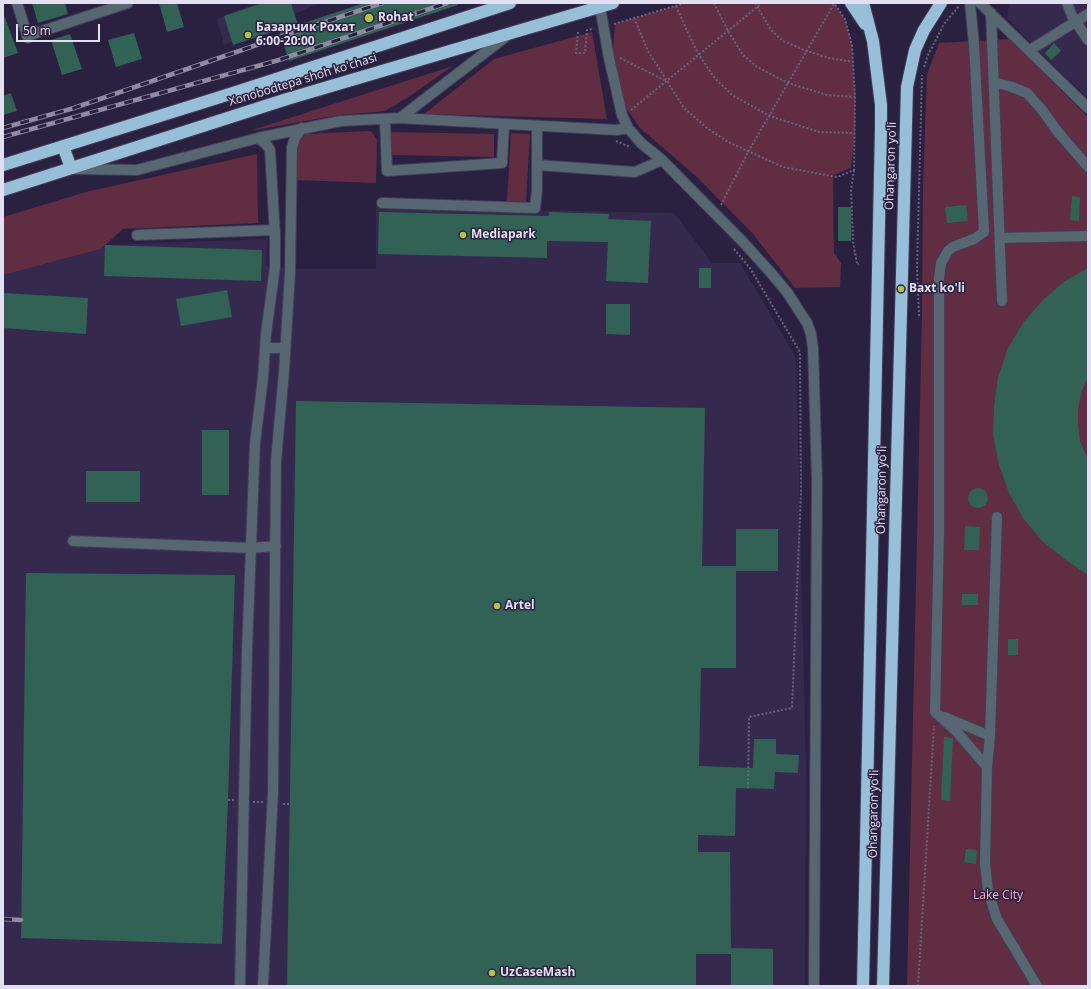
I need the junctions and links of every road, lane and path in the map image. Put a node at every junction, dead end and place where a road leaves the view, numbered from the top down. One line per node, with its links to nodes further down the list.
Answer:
1 (18, 3): 2 (street)
2 (128, 3)
3 (510, 3): 51 (highway, Xonobodtepa shoh ko'chasi)
4 (613, 3): 18 (highway, Xonobodtepa shoh ko'chasi)
5 (685, 3): 17 (path)
6 (714, 3): 25 (path)
7 (754, 3): 19 (path)
8 (762, 3): 19 (path)
9 (834, 3): 32 (path); 34 (path)
10 (851, 3): 29 (highway)
11 (863, 3): 29 (highway, Ohangaron yoʻli)
12 (941, 3): 91 (highway, Ohangaron yoʻli)
13 (961, 3): 70 (path)
14 (970, 3): 77 (street)
15 (980, 3): 20 (street)
16 (1067, 3): 23 (street)
17 (676, 6): 22 (path); 33 (path)
18 (600, 7): 24 (street); 27 (highway, Xonobodtepa shoh ko'chasi)
19 (757, 8): 25 (path); 32 (path)
20 (991, 13): 30 (street); 36 (street)
21 (1088, 14): 23 (street)
22 (634, 18): 24 (path); 35 (path)
23 (1076, 22): 28 (street); 30 (street)
24 (599, 28): 26 (path); 31 (street)
25 (728, 31): 33 (path); 37 (path)
26 (578, 32)
27 (510, 33): 42 (street); 58 (highway, Xonobodtepa shoh ko'chasi)
28 (1088, 40)
29 (873, 41): 90 (highway, Ohangaron yoʻli)
30 (1030, 50): 39 (street)
31 (607, 51): 35 (path); 40 (street)
32 (806, 51): 34 (path); 37 (path)
33 (699, 55): 35 (path); 41 (path)
34 (854, 62): 38 (path)
35 (667, 82): 40 (path); 53 (path)
36 (994, 82): 57 (street); 66 (street)
37 (788, 83): 38 (path); 41 (path)
38 (855, 97): 49 (path)
39 (1088, 108)
40 (622, 114): 47 (street)
41 (770, 116): 49 (path); 53 (path)
42 (400, 118): 43 (street); 44 (street)
43 (385, 120): 44 (street); 46 (street)
44 (504, 124): 45 (street)
45 (537, 126): 48 (street); 56 (street)
46 (302, 128): 50 (street); 72 (street)
47 (628, 128): 48 (street); 54 (street)
48 (616, 130): 52 (path)
49 (855, 133): 59 (path)
50 (258, 138): 58 (street); 63 (street)
51 (63, 146): 55 (highway, Xonobodtepa shoh ko'chasi); 58 (highway)
52 (636, 149)
53 (748, 152): 59 (path); 62 (path)
54 (662, 160): 56 (street); 62 (street)
55 (3, 165)
56 (537, 165): 61 (street)
57 (1088, 166)
58 (69, 168): 60 (highway, Xonobodtepa shoh ko'chasi)
59 (854, 170): 68 (path)
60 (3, 190)
61 (382, 203)
62 (716, 215): 89 (street)
63 (275, 230): 64 (street); 71 (street)
64 (137, 235)
65 (1088, 236): 66 (street)
66 (1000, 238): 69 (street)
67 (730, 244): 80 (path)
68 (859, 264)
69 (1002, 301)
70 (919, 316)
71 (266, 348): 72 (street); 76 (street)
72 (285, 348): 75 (street)
73 (997, 517): 78 (street)
74 (73, 541): 76 (street)
75 (276, 546): 76 (street); 88 (street)
76 (251, 548): 87 (street)
77 (934, 712): 78 (street); 79 (street); 92 (path)
78 (990, 736): 79 (street)
79 (987, 767): 93 (street)
80 (748, 790)
81 (228, 800): 82 (path)
82 (236, 800)
83 (251, 802): 84 (path)
84 (267, 803)
85 (282, 804): 86 (path)
86 (290, 804)
87 (240, 986)
88 (263, 986)
89 (814, 986)
90 (863, 986)
91 (883, 986)
92 (918, 986)
93 (1037, 986)

